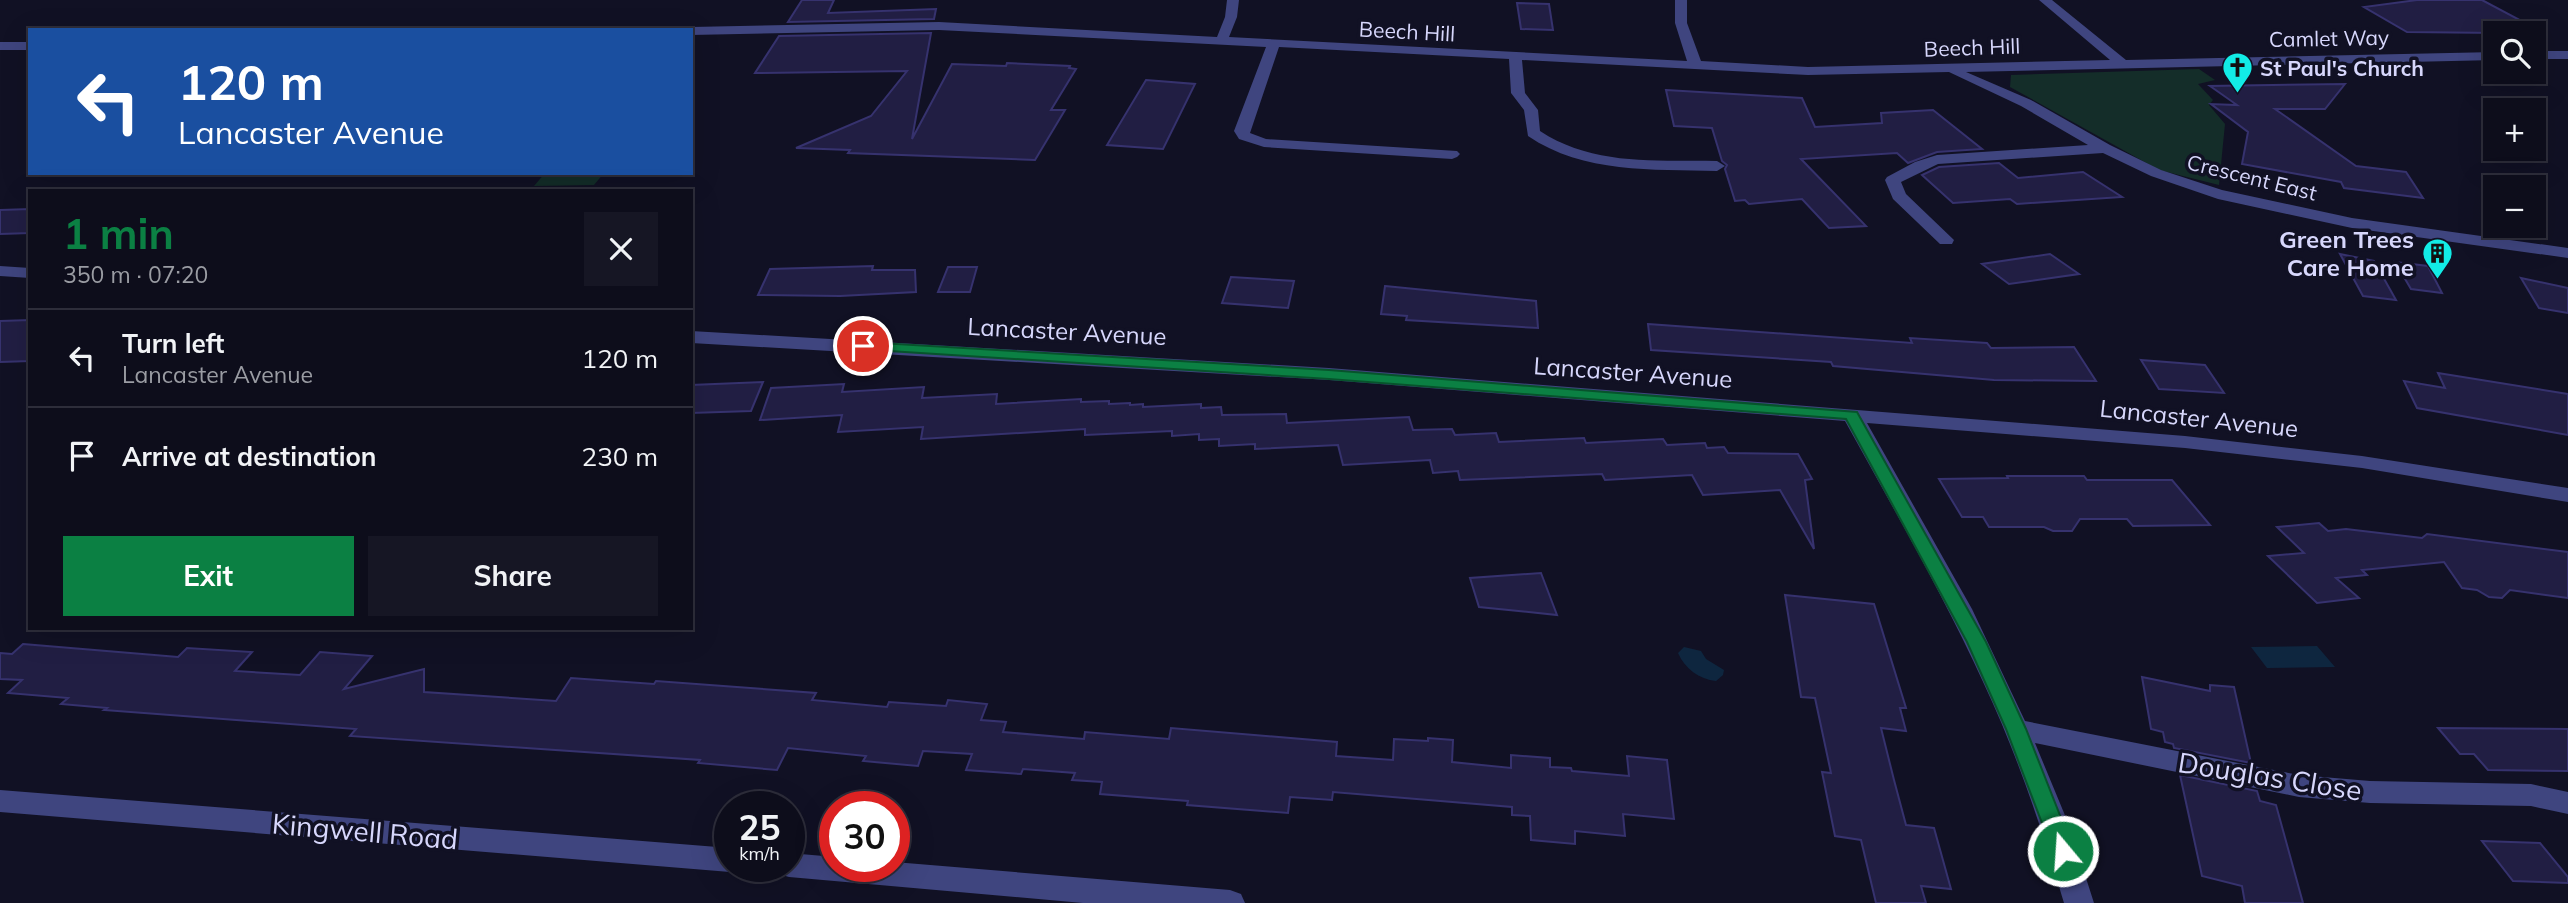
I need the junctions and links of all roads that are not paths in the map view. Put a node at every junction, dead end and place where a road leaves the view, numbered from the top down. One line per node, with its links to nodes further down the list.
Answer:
1 (1233, 0): 5 (street)
2 (1681, 0): 14 (street)
3 (2045, 0): 13 (street)
4 (693, 31): 5 (street, Beech Hill)
5 (1221, 43): 6 (street, Beech Hill)
6 (1273, 45): 12 (street, Beech Hill); 17 (street)
7 (28, 46): 8 (street)
8 (0, 47)
9 (2546, 55): 10 (street)
10 (2568, 55)
11 (2483, 56): 13 (street, Camlet Way)
12 (1515, 58): 14 (street, Beech Hill); 18 (street)
13 (2120, 63): 15 (street, Beech Hill)
14 (1696, 67): 15 (street, Beech Hill)
15 (1949, 69): 16 (street, Crescent East)
16 (2105, 148): 19 (street); 20 (street, Crescent East)
17 (1452, 154)
18 (1717, 166)
19 (1946, 240)
20 (2568, 253)
21 (0, 271): 22 (street)
22 (28, 273)
23 (693, 337): 24 (street, Lancaster Avenue)
24 (1852, 415): 25 (street, Lancaster Avenue); 26 (street)
25 (2568, 495)
26 (2016, 729): 28 (street, Douglas Close); 32 (street)
27 (0, 801): 29 (street, Kingwell Road)
28 (2568, 803)
29 (714, 859)
30 (805, 866): 31 (street)
31 (1230, 903)
32 (2079, 903)

